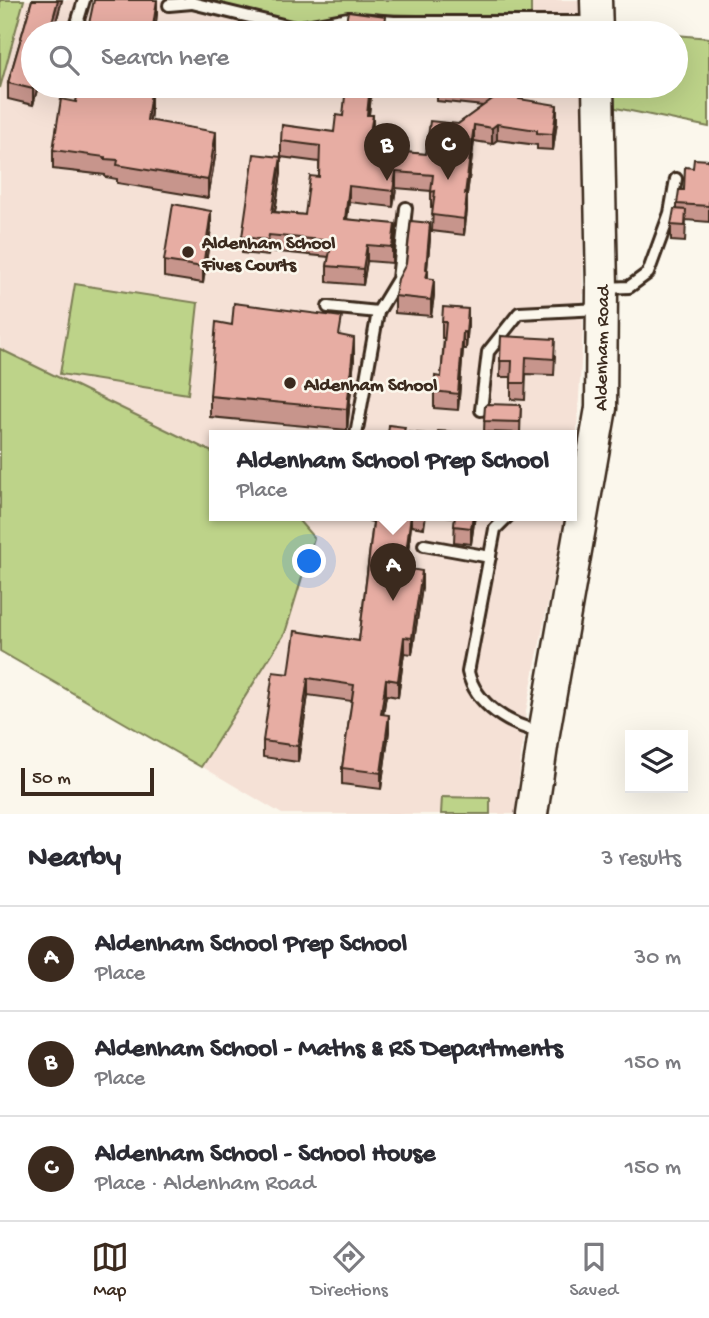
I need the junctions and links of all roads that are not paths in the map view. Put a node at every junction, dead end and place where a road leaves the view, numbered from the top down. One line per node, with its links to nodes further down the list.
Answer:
1 (84, 0): 5 (lane)
2 (191, 1): 3 (lane); 6 (lane)
3 (169, 5)
4 (597, 18): 9 (lane)
5 (78, 21)
6 (268, 21)
7 (332, 21): 8 (lane)
8 (382, 21)
9 (445, 21)
10 (598, 98): 13 (street, Aldenham Road)
11 (676, 179): 13 (lane)
12 (406, 208): 15 (lane)
13 (602, 298): 16 (lane); 18 (street, Aldenham Road)
14 (328, 307): 15 (lane)
15 (377, 312): 17 (lane)
16 (481, 411)
17 (357, 430)
18 (578, 505)
19 (503, 521): 22 (lane)
20 (576, 521): 23 (street, Aldenham Road)
21 (424, 545): 22 (lane)
22 (490, 557): 23 (lane)
23 (544, 733): 24 (street, Aldenham Road)
24 (532, 814)

